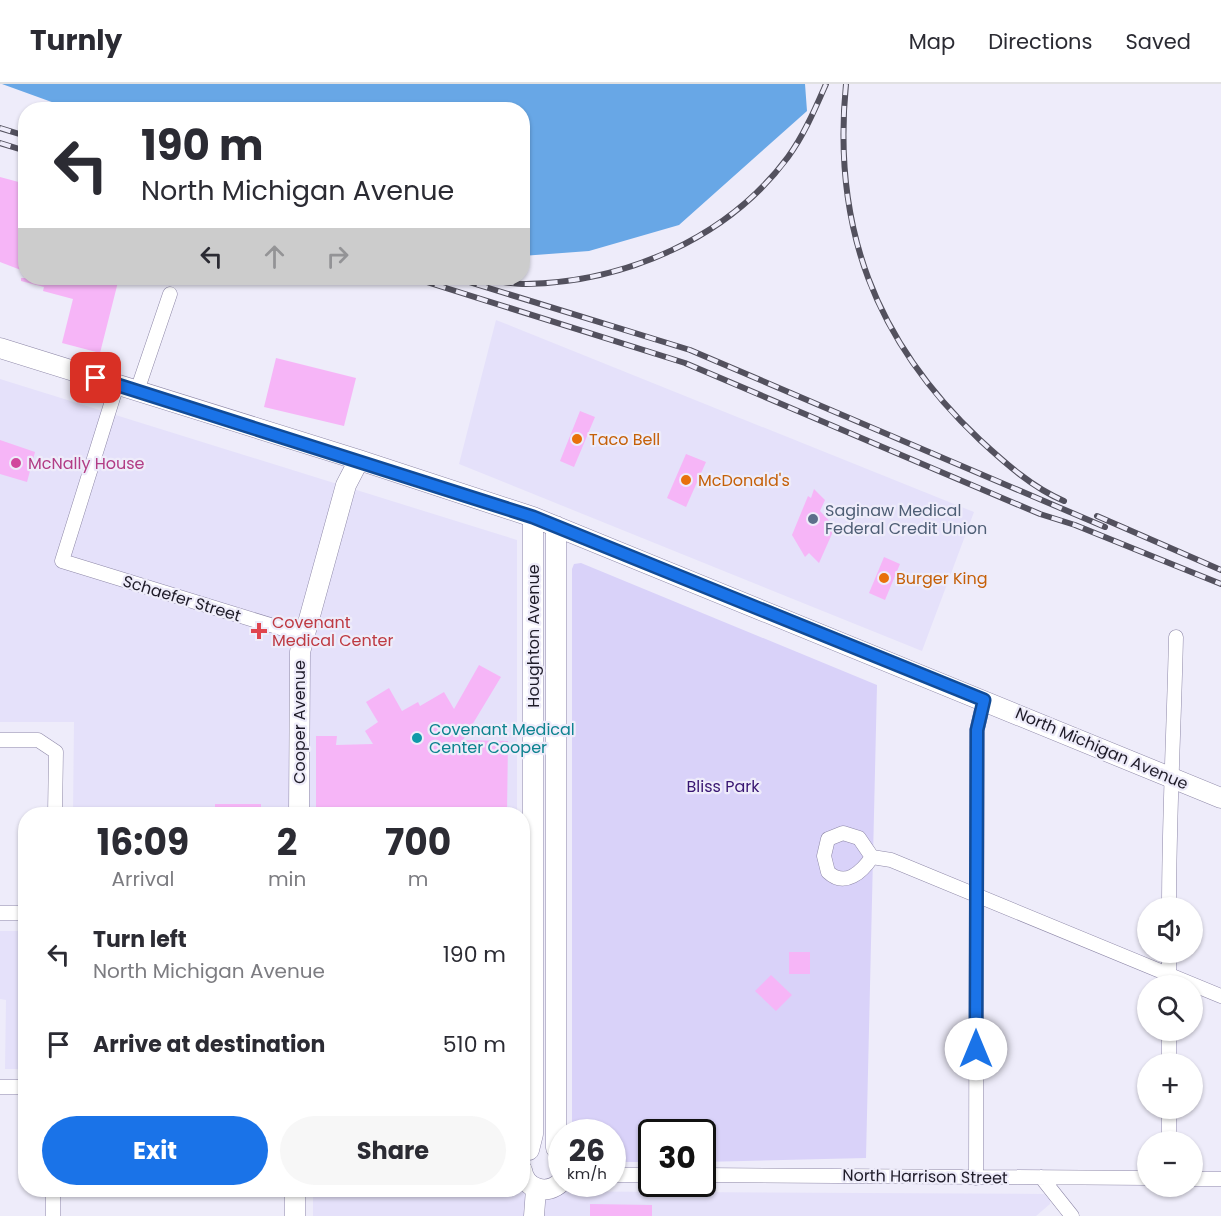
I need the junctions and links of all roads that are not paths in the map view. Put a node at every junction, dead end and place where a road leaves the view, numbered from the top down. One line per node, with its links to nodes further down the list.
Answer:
1 (170, 294): 4 (street)
2 (0, 348): 3 (street, North Michigan Avenue)
3 (117, 385): 4 (street, North Michigan Avenue); 8 (street, Schaefer Street)
4 (137, 391): 5 (street, North Michigan Avenue)
5 (359, 460): 6 (street, North Michigan Avenue); 8 (street, Cooper Avenue)
6 (533, 517): 7 (street, North Michigan Avenue); 27 (street, Houghton Avenue)
7 (556, 526): 10 (street, North Michigan Avenue); 26 (street, Houghton Avenue)
8 (303, 635): 15 (street, Cooper Avenue)
9 (1176, 637): 12 (street)
10 (984, 700): 12 (street, North Michigan Avenue); 17 (street)
11 (0, 740): 14 (street)
12 (1173, 778): 13 (street, North Michigan Avenue); 18 (street)
13 (1221, 798)
14 (55, 807)
15 (299, 807)
16 (872, 857): 17 (street)
17 (976, 896): 21 (street); 32 (street)
18 (1169, 897)
19 (0, 913): 20 (street)
20 (18, 913)
21 (1158, 975)
22 (1203, 990): 23 (street)
23 (1221, 996)
24 (0, 1087): 25 (street)
25 (18, 1087)
26 (559, 1119)
27 (530, 1144)
28 (548, 1146): 29 (street)
29 (530, 1156)
30 (716, 1175): 32 (street, North Harrison Street)
31 (1041, 1177): 32 (street, North Harrison Street); 33 (street, North Harrison Street); 41 (street)
32 (976, 1178)
33 (1137, 1178)
34 (1203, 1179): 35 (street)
35 (1221, 1179)
36 (530, 1184): 37 (street)
37 (536, 1189): 38 (street); 44 (street)
38 (548, 1189)
39 (53, 1197): 42 (street)
40 (295, 1197): 43 (street)
41 (1066, 1214)
42 (53, 1216)
43 (295, 1216)
44 (534, 1216)

